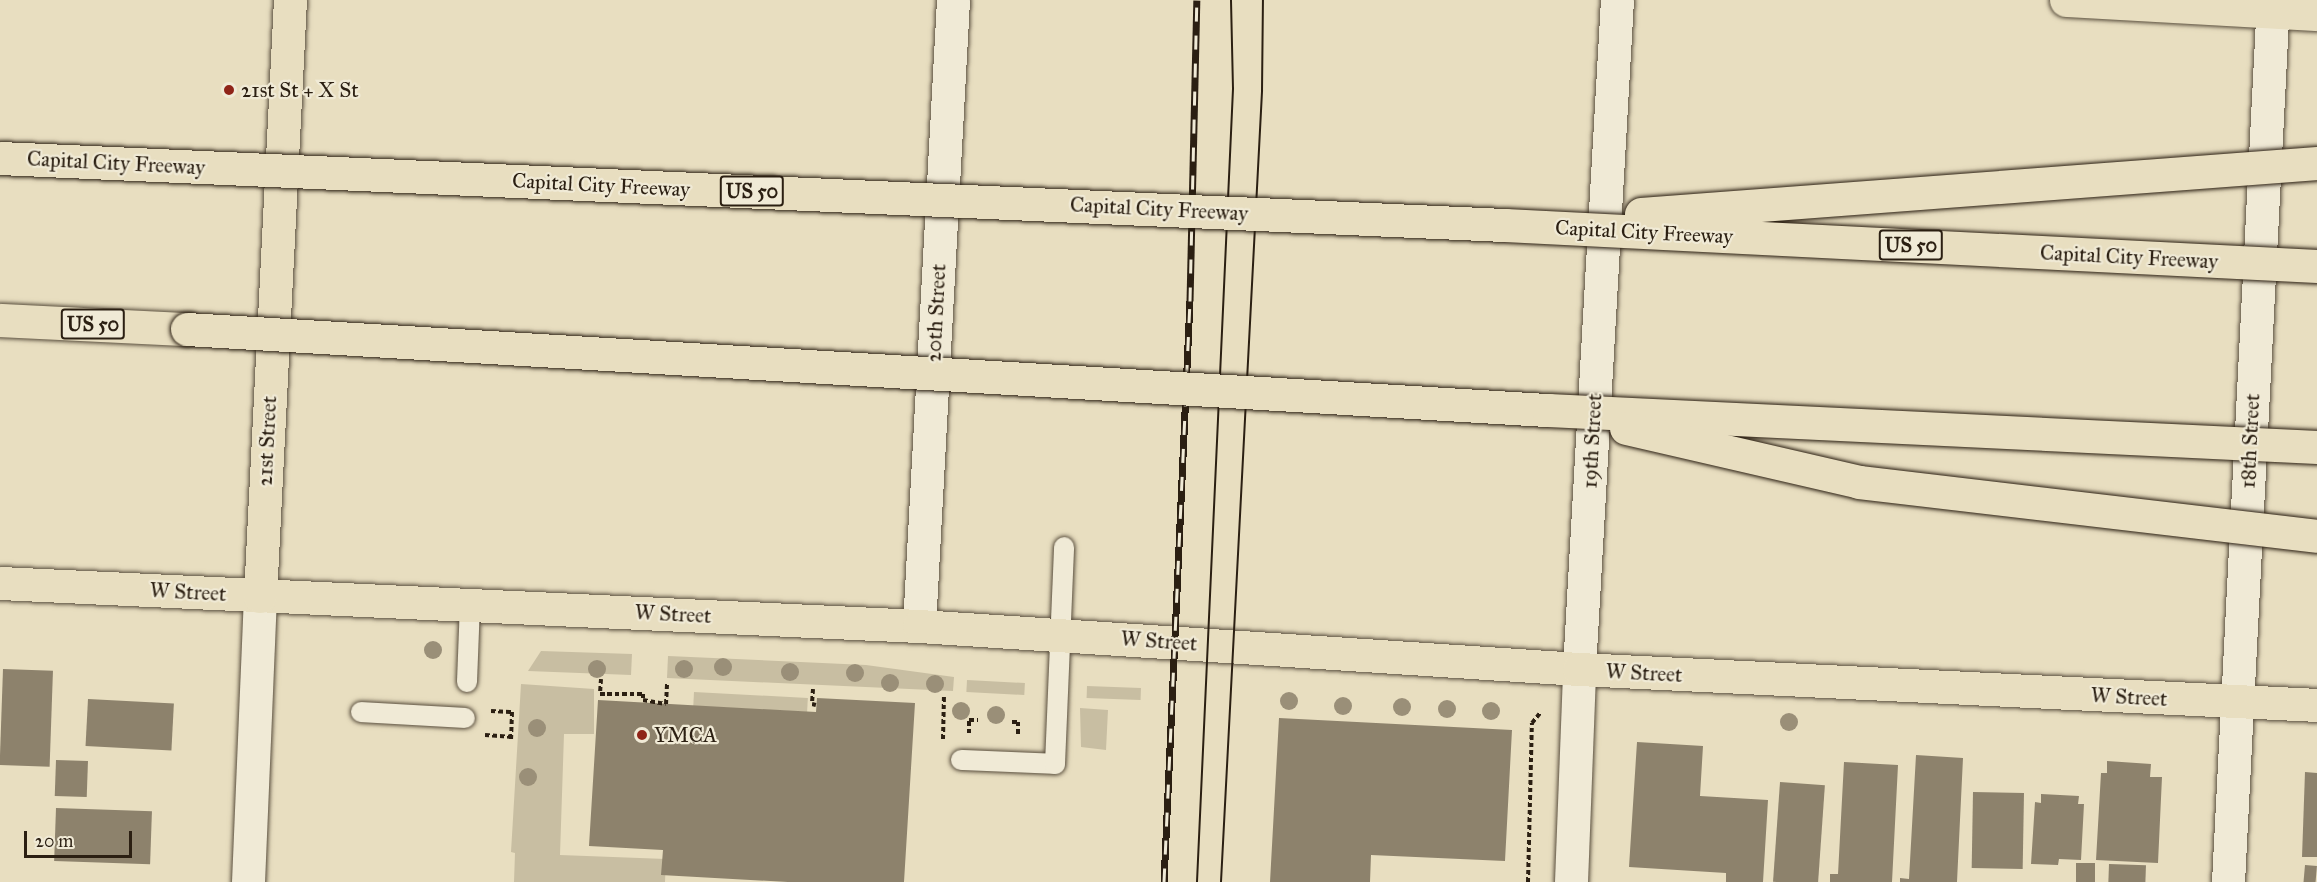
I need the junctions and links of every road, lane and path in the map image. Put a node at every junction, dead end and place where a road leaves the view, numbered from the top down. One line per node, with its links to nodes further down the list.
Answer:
1 (290, 0): 19 (main road, 21st Street)
2 (953, 0): 21 (street, 20th Street)
3 (1617, 0): 23 (street, 19th Street)
4 (2066, 0): 5 (main road)
5 (2273, 6): 6 (main road); 29 (street, 18th Street)
6 (2317, 14)
7 (0, 158): 9 (main road, Capital City Freeway / US 50, bridge)
8 (2317, 163): 9 (main road, bridge)
9 (1504, 225): 10 (main road, Capital City Freeway / US 50, bridge)
10 (2317, 266)
11 (0, 320): 12 (main road, US 50)
12 (187, 329): 13 (main road); 14 (main road, bridge)
13 (0, 331)
14 (1548, 410): 15 (main road, bridge); 16 (main road, bridge)
15 (2317, 447)
16 (2317, 536)
17 (1064, 547): 22 (lane)
18 (0, 583): 19 (main road, W Street)
19 (260, 596): 20 (main road, W Street); 42 (street, 21st Street)
20 (470, 605): 21 (main road, W Street); 25 (lane)
21 (919, 626): 22 (main road, W Street)
22 (1061, 635): 23 (main road, W Street); 41 (lane)
23 (1579, 669): 29 (main road, W Street); 44 (street, 19th Street)
24 (601, 679): 26 (path)
25 (467, 682)
26 (667, 682)
27 (813, 689): 30 (path)
28 (944, 695): 41 (path)
29 (2237, 702): 31 (main road, W Street); 45 (street, 18th Street)
30 (816, 705)
31 (2317, 705)
32 (361, 712): 34 (lane)
33 (512, 712): 40 (path)
34 (465, 718)
35 (969, 720): 36 (path)
36 (978, 720)
37 (1012, 722): 38 (path)
38 (1018, 722)
39 (1532, 723): 43 (path)
40 (511, 742)
41 (961, 760)
42 (248, 882)
43 (1528, 882)
44 (1571, 882)
45 (2228, 882)

